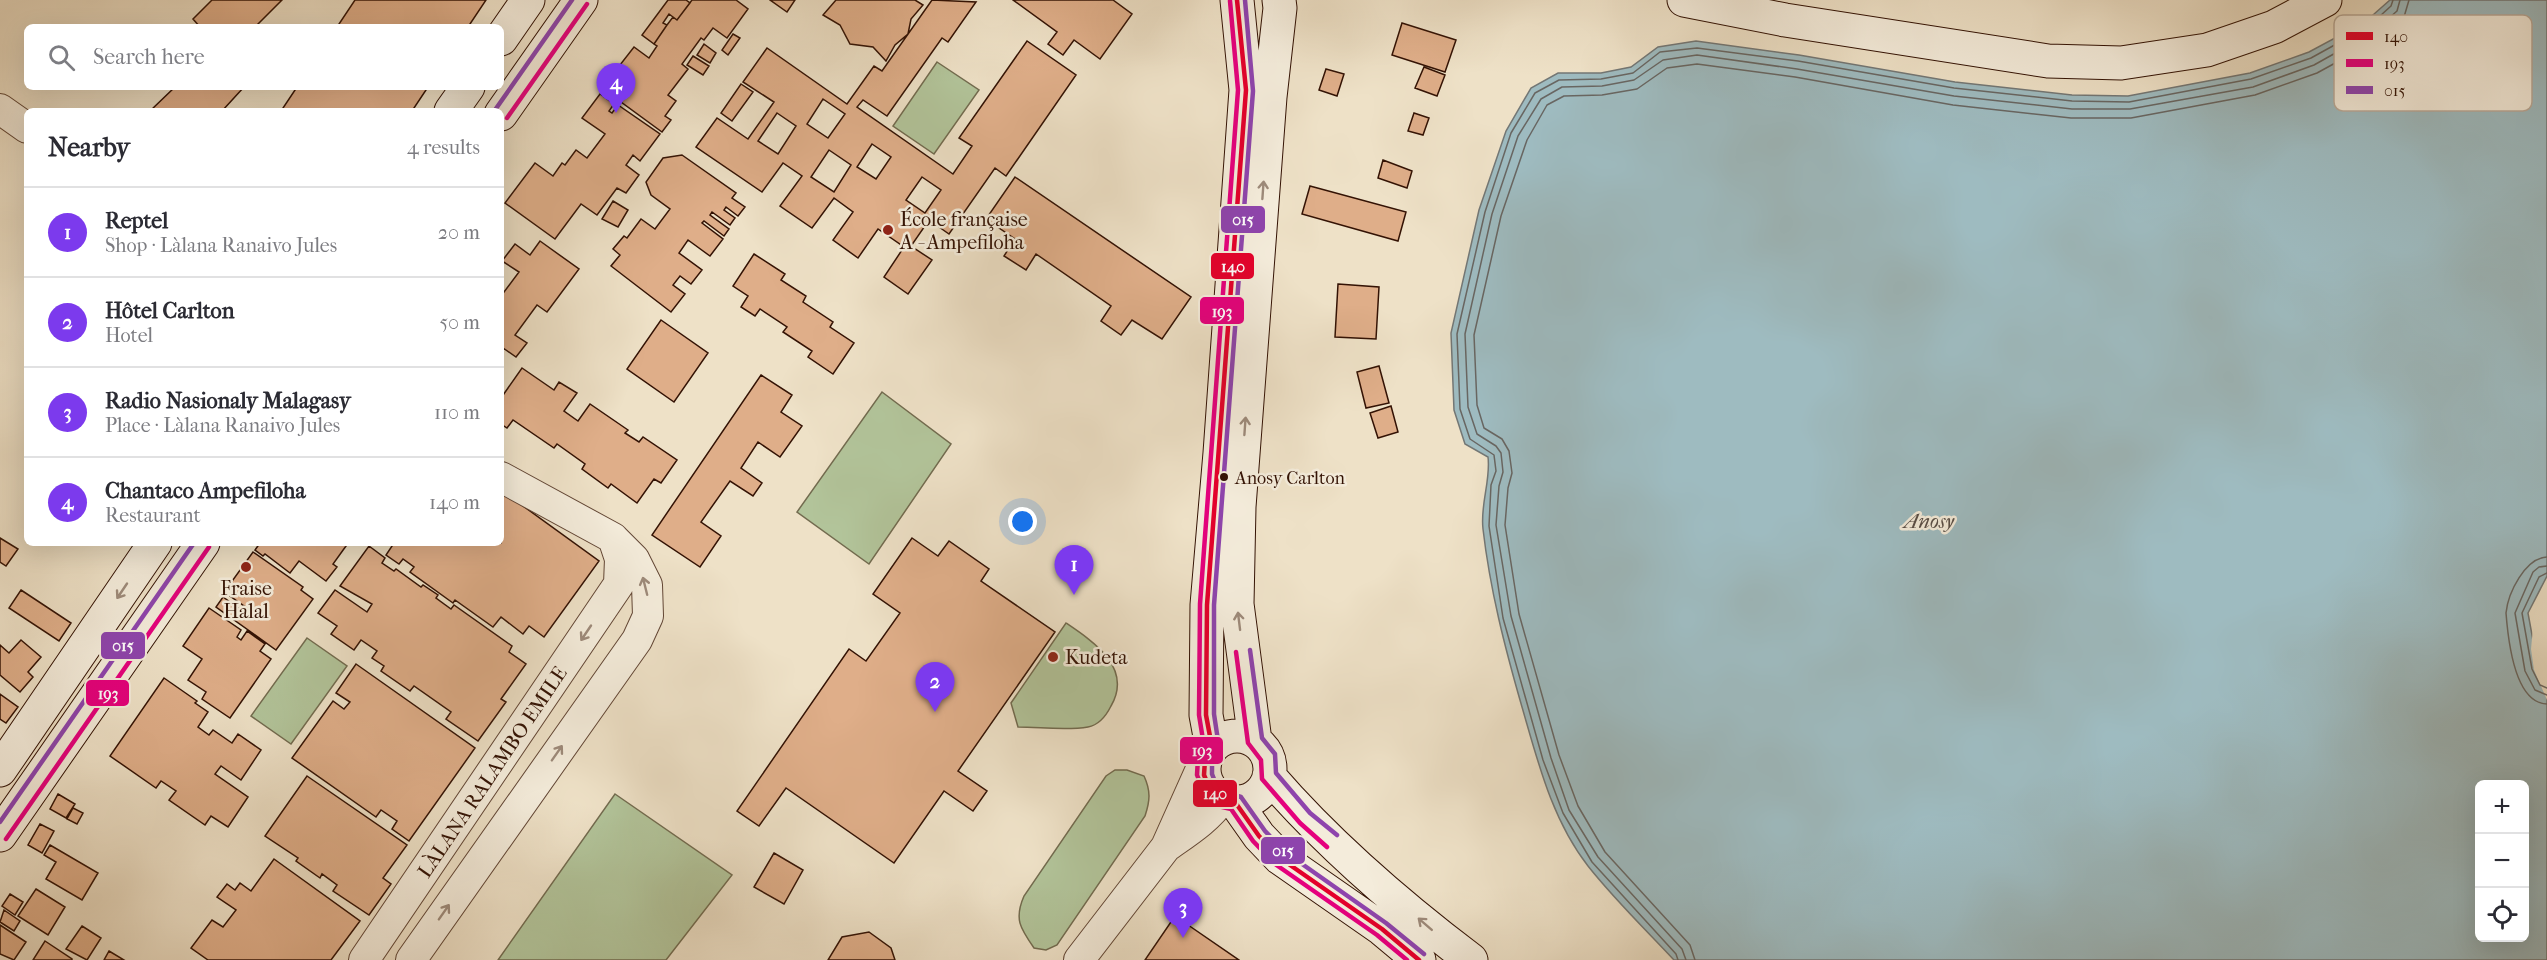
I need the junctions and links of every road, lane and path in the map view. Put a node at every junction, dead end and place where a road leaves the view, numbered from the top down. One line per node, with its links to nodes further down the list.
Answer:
1 (528, 0): 7 (main road)
2 (581, 0): 11 (main road)
3 (1237, 0): 18 (main road)
4 (1684, 0): 5 (main road)
5 (2325, 0)
6 (1282, 3): 17 (main road, one-way to 6)
7 (504, 35)
8 (466, 90): 9 (main road)
9 (453, 108)
10 (0, 109): 12 (street)
11 (504, 110)
12 (24, 126)
13 (504, 479): 14 (street)
14 (613, 538): 24 (street, LÀLANA RALAMBO EMILE, one-way to 24); 25 (street, one-way to 14)
15 (153, 546): 19 (main road, one-way to 19)
16 (201, 546): 22 (main road)
17 (1255, 741): 18 (main road); 20 (main road)
18 (1208, 754): 21 (main road); 23 (street)
19 (0, 770)
20 (1269, 776): 21 (main road); 28 (main road, one-way to 20)
21 (1229, 800): 23 (street); 27 (main road)
22 (0, 835)
23 (1166, 846): 26 (street)
24 (364, 960)
25 (411, 960)
26 (1078, 960)
27 (1419, 960)
28 (1471, 960)

